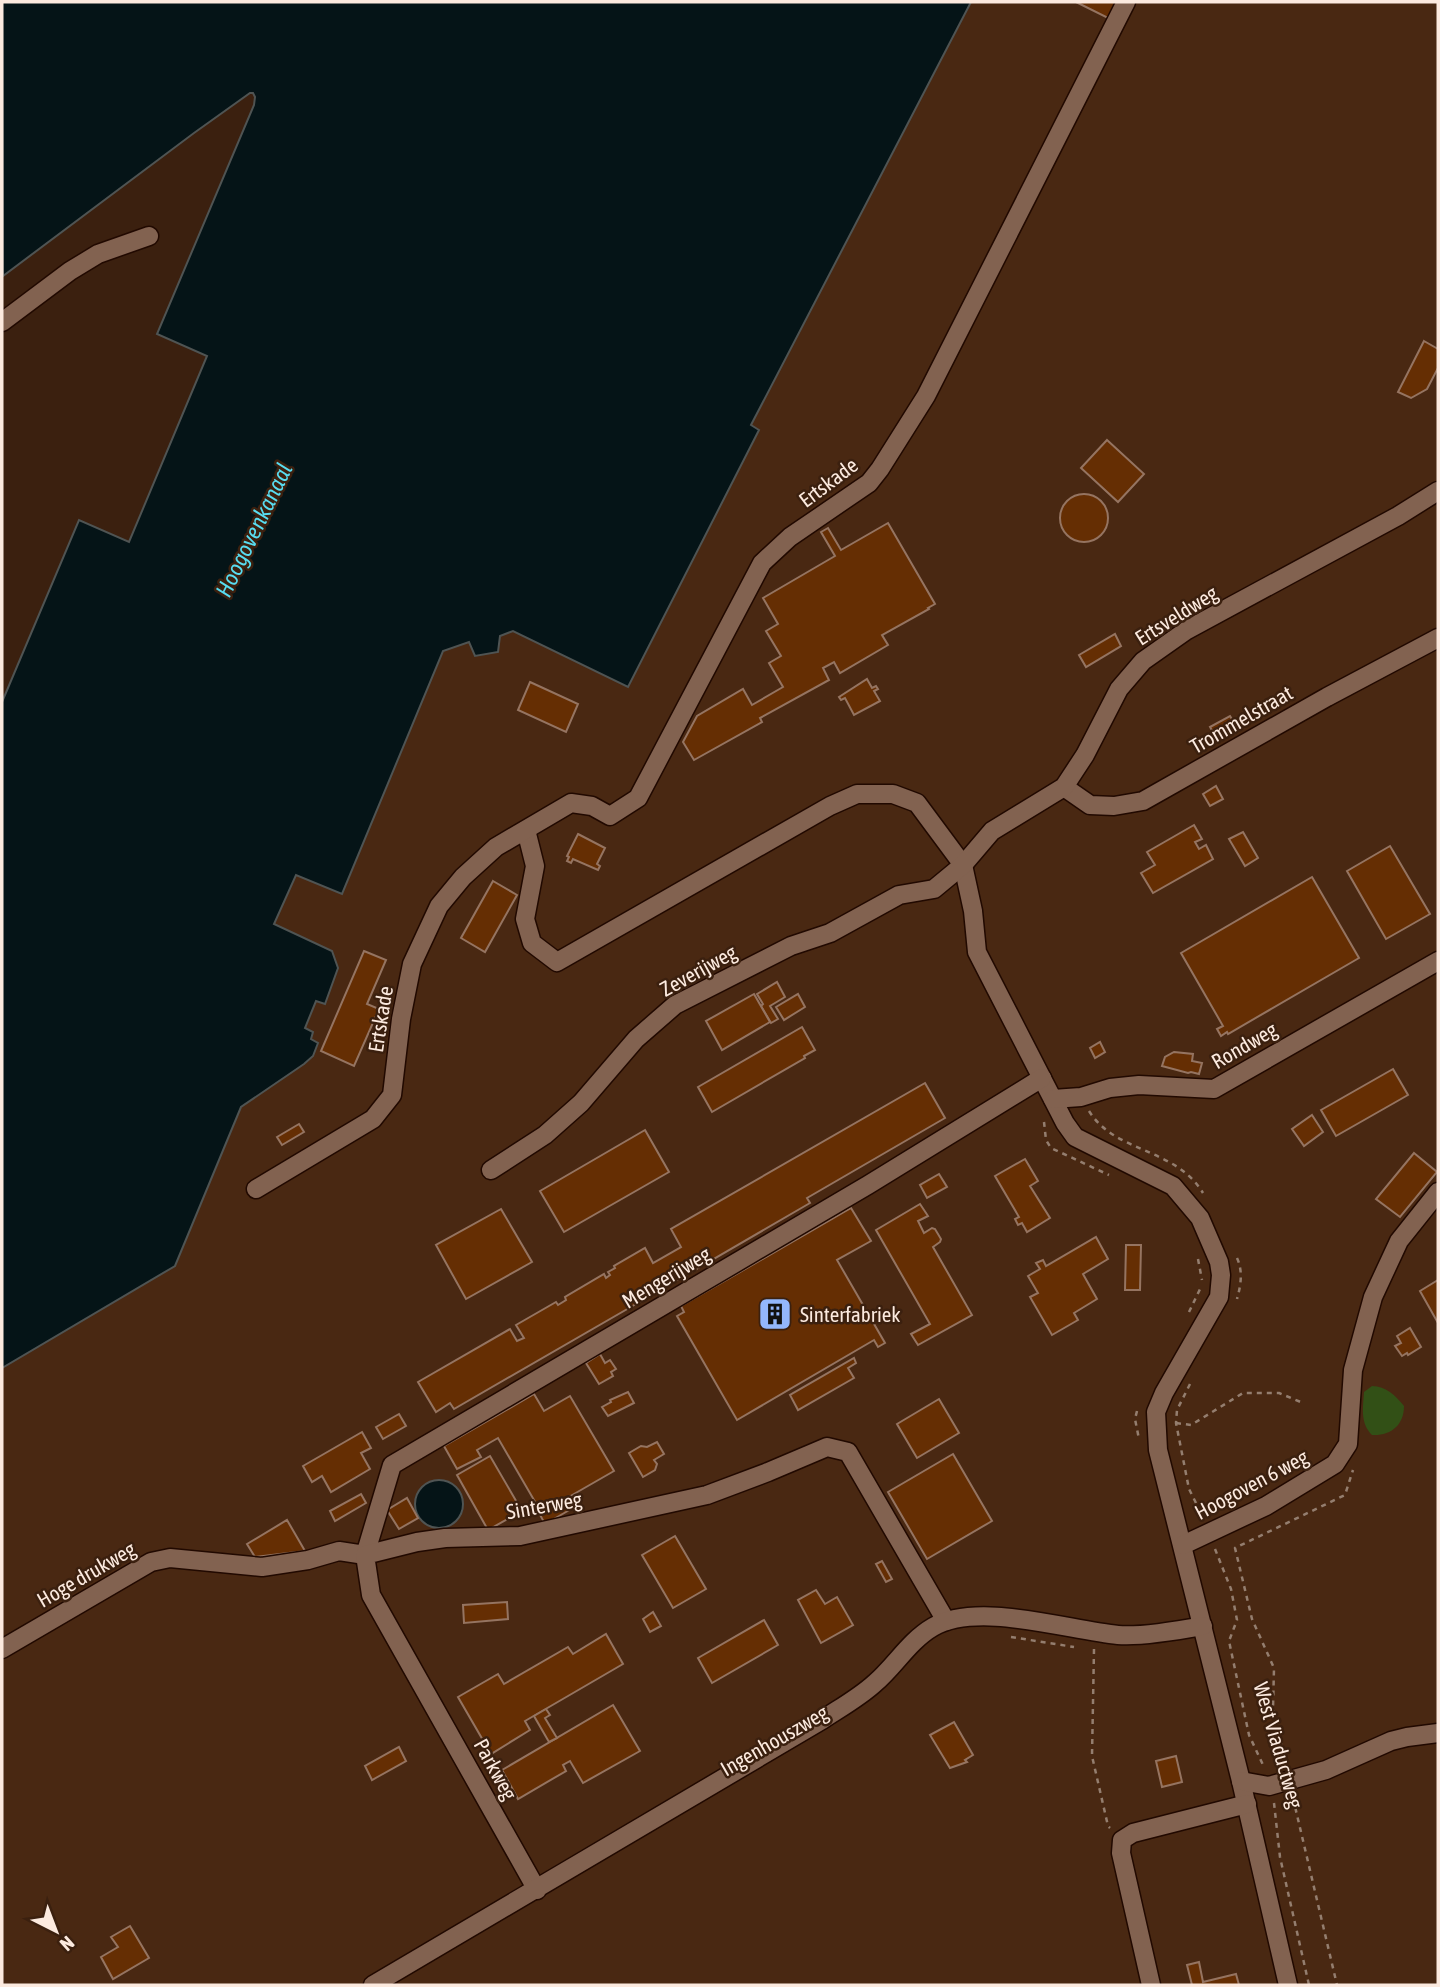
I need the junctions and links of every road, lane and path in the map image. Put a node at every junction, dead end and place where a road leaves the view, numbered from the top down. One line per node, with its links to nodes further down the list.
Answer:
1 (1126, 2): 7 (street, Ertskade)
2 (149, 236): 3 (street)
3 (2, 322)
4 (1438, 491): 6 (street, Ertsveldweg)
5 (1438, 638): 6 (street, Trommelstraat)
6 (1064, 786): 8 (street, Ertsveldweg)
7 (526, 830): 8 (street); 14 (street, Ertskade)
8 (963, 865): 10 (street); 12 (street, Zeverijweg)
9 (1438, 961): 11 (street, Rondweg)
10 (1042, 1078): 11 (street); 26 (street, Mengerijweg)
11 (1053, 1099): 13 (path); 25 (street, West Viaductweg)
12 (491, 1170)
13 (1116, 1178)
14 (256, 1189)
15 (1438, 1192): 24 (street, Hoogoven 6 weg)
16 (1234, 1250): 19 (path)
17 (1196, 1251): 18 (path)
18 (1202, 1276)
19 (1237, 1302)
20 (1196, 1374): 22 (path)
21 (1303, 1403): 22 (path)
22 (1176, 1423): 24 (path, West Viaductweg)
23 (1356, 1460): 34 (path)
24 (1210, 1532): 25 (street, Hoogoven 6 weg); 36 (path, West Viaductweg)
25 (1183, 1545): 28 (street, West Viaductweg)
26 (365, 1555): 27 (street, Sinterweg); 31 (street, Hoge drukweg); 39 (street, Parkweg)
27 (946, 1621): 28 (street, Ingenhouszweg); 39 (street, Ingenhouszweg)
28 (1203, 1626): 35 (street, West Viaductweg)
29 (1007, 1636): 30 (path)
30 (1082, 1648)
31 (2, 1649)
32 (1094, 1649): 38 (path)
33 (1438, 1733): 34 (street)
34 (1289, 1780): 36 (street); 44 (path)
35 (1241, 1781): 36 (street); 37 (street, West Viaductweg)
36 (1269, 1786): 43 (path, West Viaductweg)
37 (1247, 1804): 38 (street); 42 (street, West Viaductweg)
38 (1122, 1840): 41 (street)
39 (537, 1890): 40 (street, Ingenhouszweg)
40 (373, 1985)
41 (1151, 1985)
42 (1288, 1985)
43 (1309, 1985)
44 (1336, 1985)

